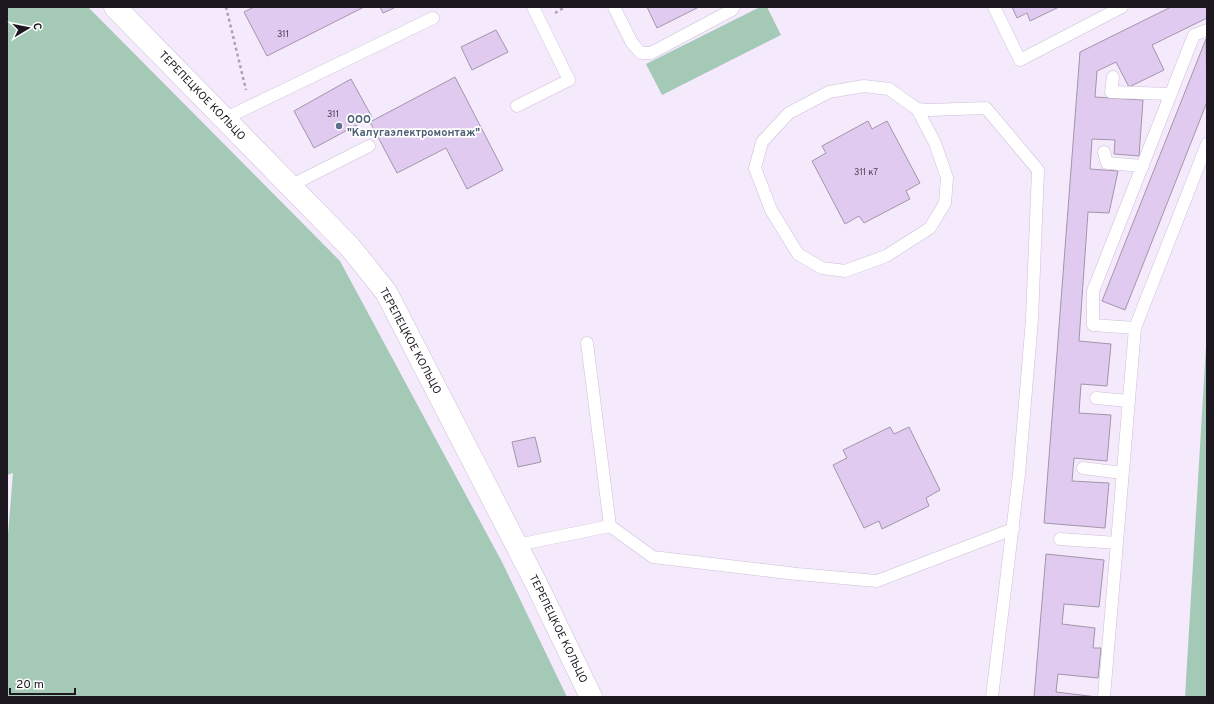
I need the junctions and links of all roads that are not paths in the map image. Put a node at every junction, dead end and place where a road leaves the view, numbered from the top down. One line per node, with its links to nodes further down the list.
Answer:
1 (115, 7): 13 (street, ТЕРЕПЕЦКОЕ КОЛЬЦО)
2 (533, 7): 11 (lane)
3 (614, 7): 4 (lane)
4 (734, 7)
5 (994, 7): 6 (lane)
6 (1122, 7)
7 (433, 18): 13 (lane)
8 (1207, 30): 10 (lane)
9 (1113, 77): 10 (lane)
10 (1171, 94): 17 (lane)
11 (517, 106)
12 (916, 109): 12 (lane); 26 (lane)
13 (224, 119): 18 (street, ТЕРЕПЕЦКОЕ КОЛЬЦО)
14 (1207, 144): 19 (lane)
15 (369, 146): 18 (lane)
16 (1104, 152): 17 (lane)
17 (1143, 166): 19 (lane)
18 (290, 186): 29 (street, ТЕРЕПЕЦКОЕ КОЛЬЦО)
19 (1135, 328): 22 (lane)
20 (587, 343): 25 (lane)
21 (1096, 398): 22 (lane)
22 (1129, 401): 24 (lane)
23 (1083, 468): 24 (lane)
24 (1122, 473): 28 (lane)
25 (610, 526): 26 (lane); 29 (lane)
26 (1013, 529): 31 (lane)
27 (1060, 539): 28 (lane)
28 (1117, 543): 32 (lane)
29 (517, 545): 30 (street, ТЕРЕПЕЦКОЕ КОЛЬЦО)
30 (591, 697)
31 (992, 697)
32 (1104, 697)

